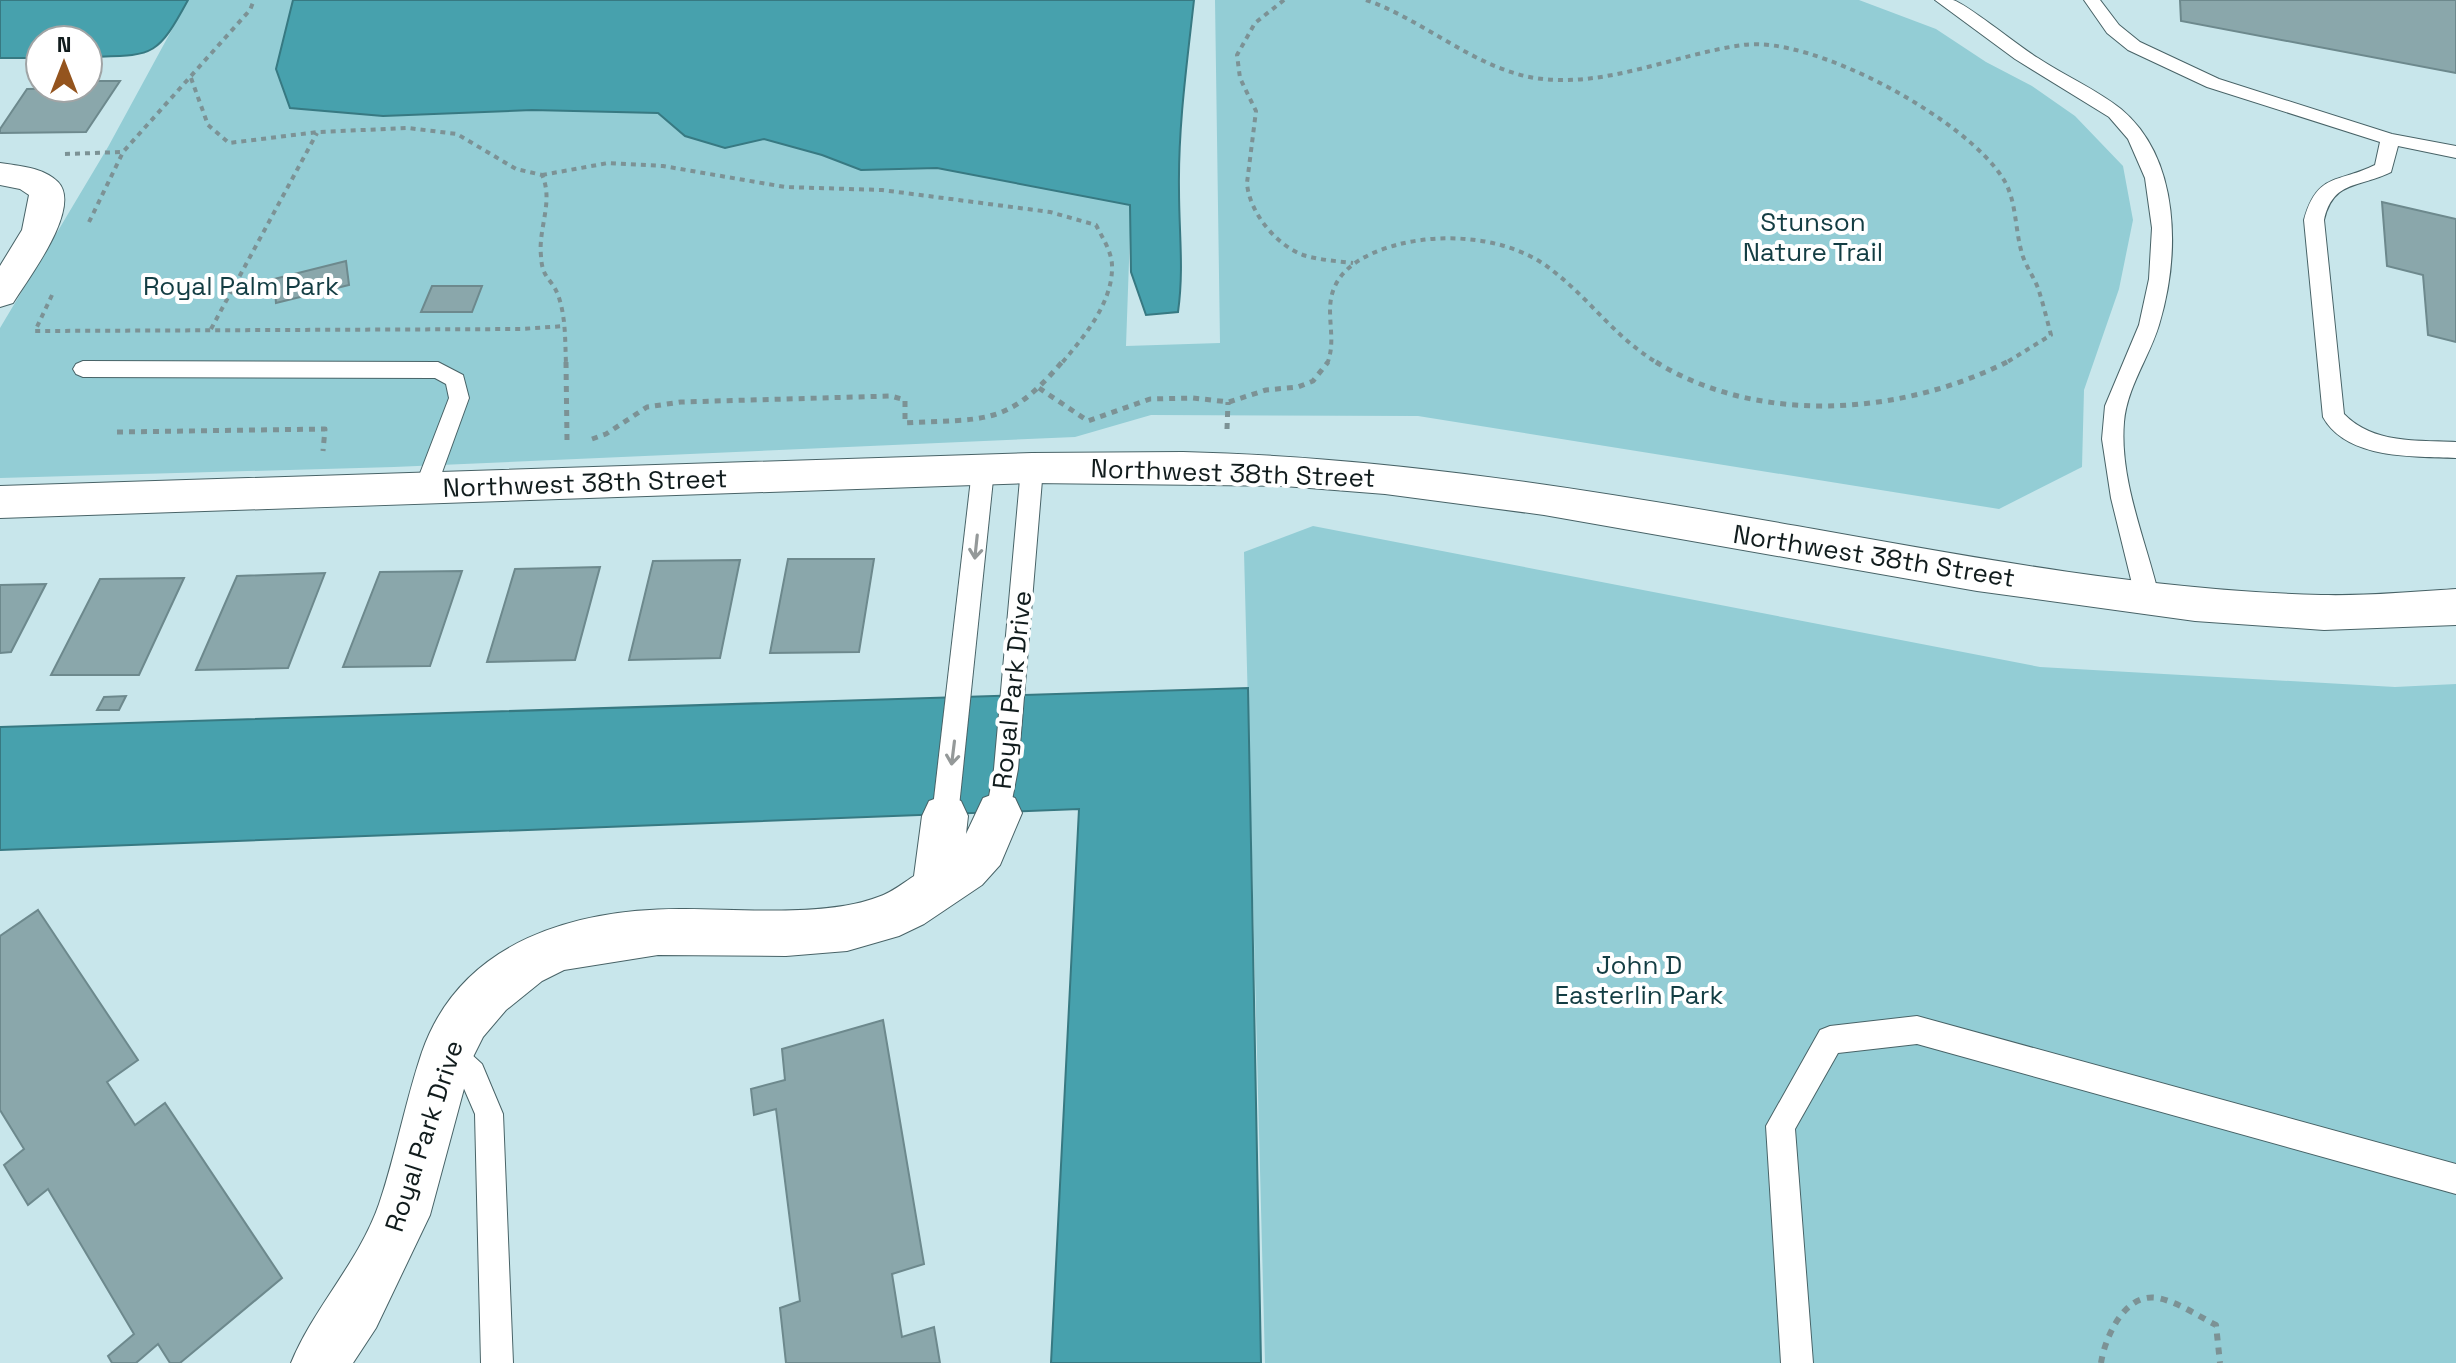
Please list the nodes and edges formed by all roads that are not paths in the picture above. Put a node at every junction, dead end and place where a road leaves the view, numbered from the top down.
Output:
1 (1943, 0) edge
2 (2092, 0) edge
3 (2390, 139) junction
4 (2456, 152) edge
5 (0, 174) edge
6 (0, 294) edge
7 (83, 369) dead end
8 (2456, 450) edge
9 (1032, 468) junction
10 (983, 470) junction
11 (425, 489) junction
12 (0, 502) edge
13 (2148, 600) junction
14 (2456, 607) edge
15 (999, 813) joint
16 (945, 816) joint
17 (937, 886) junction
18 (448, 1052) junction
19 (2456, 1179) edge
20 (320, 1363) edge
21 (497, 1363) edge
22 (1797, 1363) edge

1 - 13 lane
2 - 3 lane
3 - 4 lane
3 - 8 lane
5 - 6 street
7 - 11 lane
9 - 10 street, Northwest 38th Street
9 - 13 street, Northwest 38th Street
9 - 15 lane, Royal Park Drive
10 - 11 street, Northwest 38th Street
10 -> 16 lane, Royal Park Drive
11 - 12 street, Northwest 38th Street
13 - 14 street, Northwest 38th Street
15 - 17 street, Royal Park Drive
16 - 17 street, Royal Park Drive
17 - 18 street, Royal Park Drive
18 - 20 street, Royal Park Drive
18 - 21 lane
19 - 22 lane

